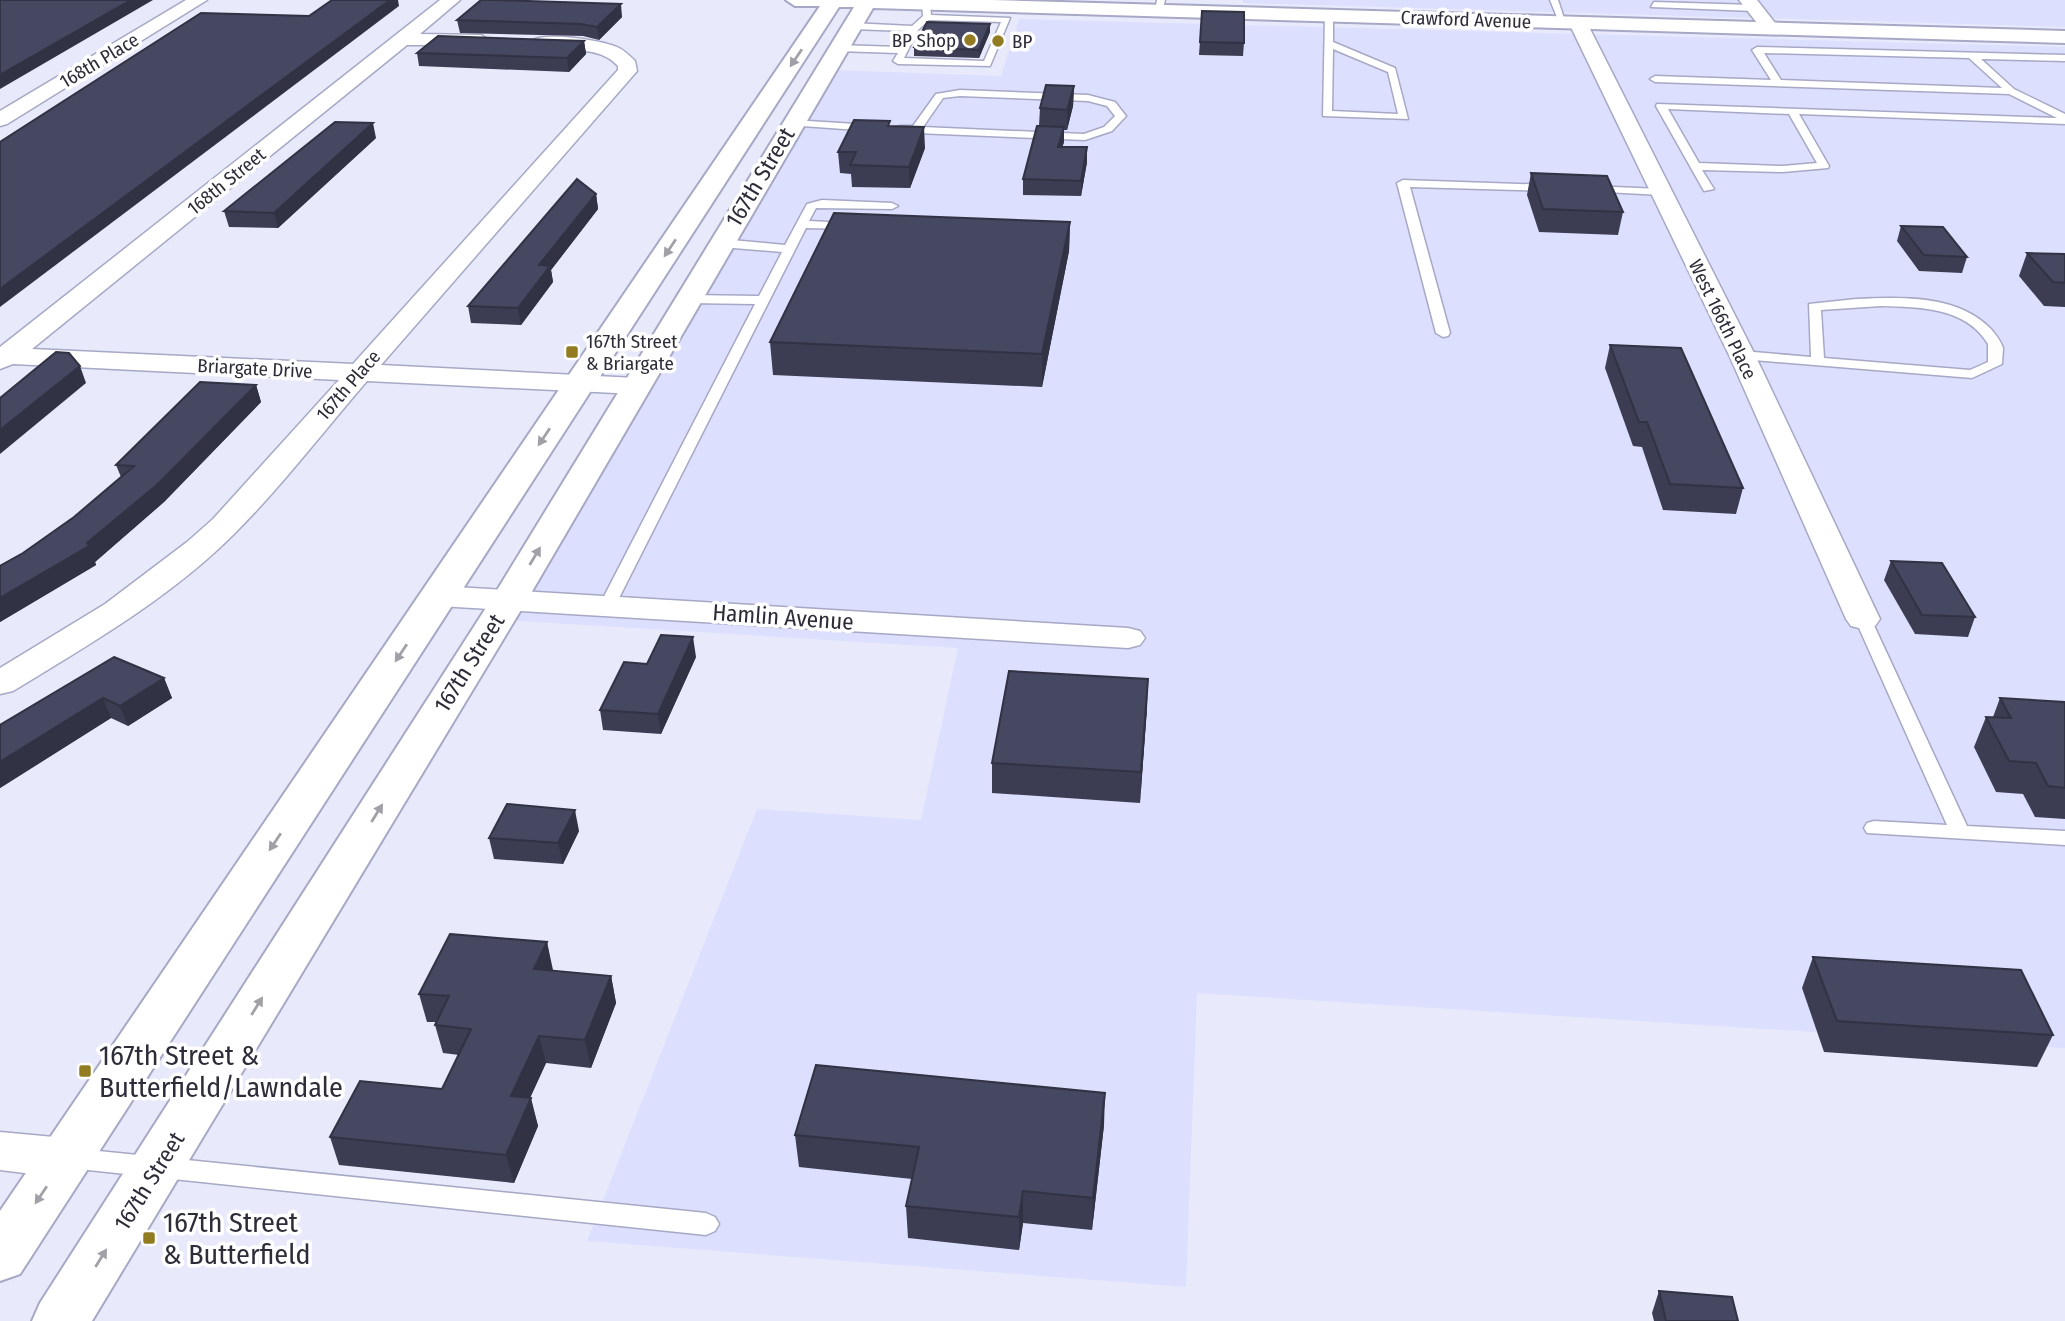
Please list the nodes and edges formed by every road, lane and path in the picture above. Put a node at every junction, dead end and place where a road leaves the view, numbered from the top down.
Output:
1 (198, 0) edge
2 (451, 0) edge
3 (795, 0) edge
4 (1553, 0) edge
5 (834, 1) edge
6 (867, 1) edge
7 (1751, 4) edge
8 (1160, 5) edge
9 (1654, 5) dead end
10 (925, 6) edge
11 (1682, 6) junction
12 (999, 8) edge
13 (1329, 15) junction
14 (1570, 22) junction
15 (852, 26) junction
16 (1694, 26) junction
17 (1770, 28) junction
18 (914, 29) junction
19 (2065, 37) edge
20 (404, 39) junction
21 (498, 42) edge
22 (525, 43) edge
23 (1329, 44) junction
24 (837, 48) junction
25 (904, 50) junction
26 (1972, 55) junction
27 (2065, 58) edge
28 (1655, 79) dead end
29 (1778, 83) junction
30 (2011, 91) junction
31 (1792, 111) junction
32 (2065, 119) edge
33 (0, 120) edge
34 (792, 123) junction
35 (916, 130) junction
36 (1695, 166) junction
37 (1562, 188) edge
38 (1575, 189) edge
39 (1708, 190) dead end
40 (1661, 192) junction
41 (892, 206) dead end
42 (802, 224) junction
43 (856, 226) edge
44 (721, 243) junction
45 (789, 249) junction
46 (688, 299) junction
47 (763, 300) junction
48 (1443, 333) dead end
49 (1742, 355) junction
50 (2, 357) edge
51 (1818, 361) junction
52 (358, 373) junction
53 (580, 384) junction
54 (636, 386) junction
55 (439, 596) junction
56 (509, 600) junction
57 (607, 606) junction
58 (1863, 619) joint
59 (1128, 638) dead end
60 (0, 683) edge
61 (1874, 828) dead end
62 (1959, 832) junction
63 (2065, 838) edge
64 (0, 1151) edge
65 (65, 1158) junction
66 (157, 1168) junction
67 (706, 1224) dead end
68 (0, 1257) edge
69 (61, 1321) edge

1 - 33 street, 168th Place
2 - 20 street, 168th Street
3 - 5 main road, Crawford Avenue
4 - 14 lane
5 - 6 main road, Crawford Avenue
5 -> 53 main road, 167th Street
6 - 10 main road, Crawford Avenue
6 - 15 main road, 167th Street
7 - 11 lane
7 - 17 street
8 - 12 main road, Crawford Avenue
8 - 13 main road, Crawford Avenue
9 - 11 lane
10 - 12 main road, Crawford Avenue
10 - 18 lane
11 - 16 lane
12 - 25 lane
13 - 14 main road, Crawford Avenue
13 - 23 lane
14 - 16 main road, Crawford Avenue
14 - 40 street, West 166th Place
15 - 18 lane
15 - 24 main road, 167th Street
16 - 17 main road, Crawford Avenue
17 - 19 main road, Crawford Avenue
18 - 25 lane
20 - 21 street
20 - 50 street, 168th Street
22 - 52 street, 167th Place
23 - 23 lane
24 - 25 lane
24 - 34 main road, 167th Street
26 - 27 lane
26 - 29 lane
26 - 30 lane
28 - 29 lane
29 - 30 lane
30 - 32 lane
31 - 32 lane
31 - 36 lane
31 - 36 lane
34 - 35 lane
34 - 44 main road, 167th Street
35 - 35 lane
36 - 39 lane
37 - 48 lane
38 - 40 lane
40 - 49 street, West 166th Place
41 - 42 lane
42 - 43 lane
42 - 45 lane
44 - 45 lane
44 - 46 main road, 167th Street
45 - 47 lane
46 - 47 lane
46 - 54 main road, 167th Street
47 - 57 lane
49 - 51 lane
49 - 58 street, West 166th Place
50 - 52 street, Briargate Drive
51 - 51 lane
52 - 53 street, Briargate Drive
52 - 60 street, 167th Place
53 - 54 street, Briargate Drive
53 -> 55 main road, 167th Street
56 -> 54 main road, 167th Street
55 - 56 street, Hamlin Avenue
55 -> 65 main road, 167th Street
56 - 57 street, Hamlin Avenue
66 -> 56 main road, 167th Street
57 - 59 street, Hamlin Avenue
58 - 62 lane
61 - 62 lane
62 - 63 lane
64 - 65 street
65 - 66 lane
65 -> 68 main road, 167th Street
66 - 67 lane
69 -> 66 main road, 167th Street

